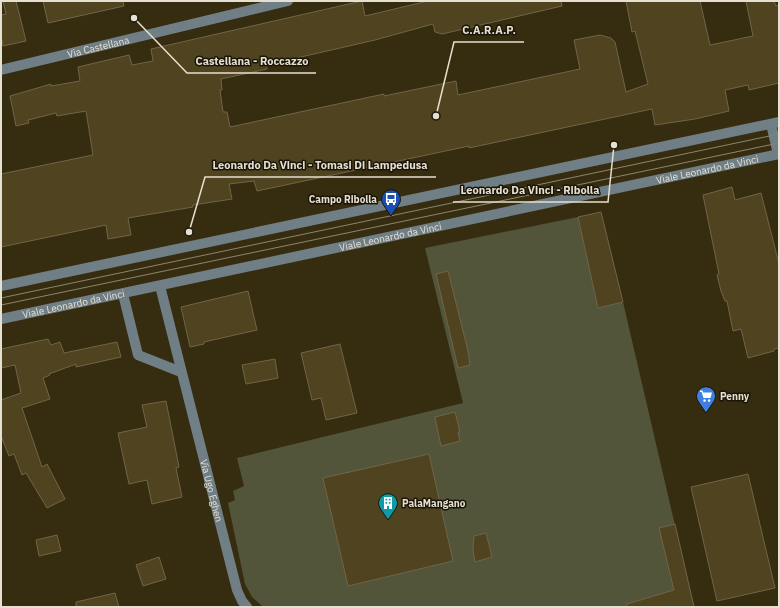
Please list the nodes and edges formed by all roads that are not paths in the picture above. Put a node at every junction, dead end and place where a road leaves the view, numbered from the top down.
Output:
1 (288, 1) edge
2 (1, 70) edge
3 (775, 123) edge
4 (778, 154) edge
5 (1, 286) edge
6 (160, 286) junction
7 (123, 294) junction
8 (1, 319) edge
9 (181, 372) junction
10 (247, 607) edge

1 - 2 street, Via Castellana
3 - 4 street
3 - 5 street
4 - 6 street, Viale Leonardo da Vinci
6 - 7 street, Viale Leonardo da Vinci
6 - 9 street, Via Ugo Eghen
7 - 8 street, Viale Leonardo da Vinci
7 - 9 street
9 - 10 street, Via Ugo Eghen

